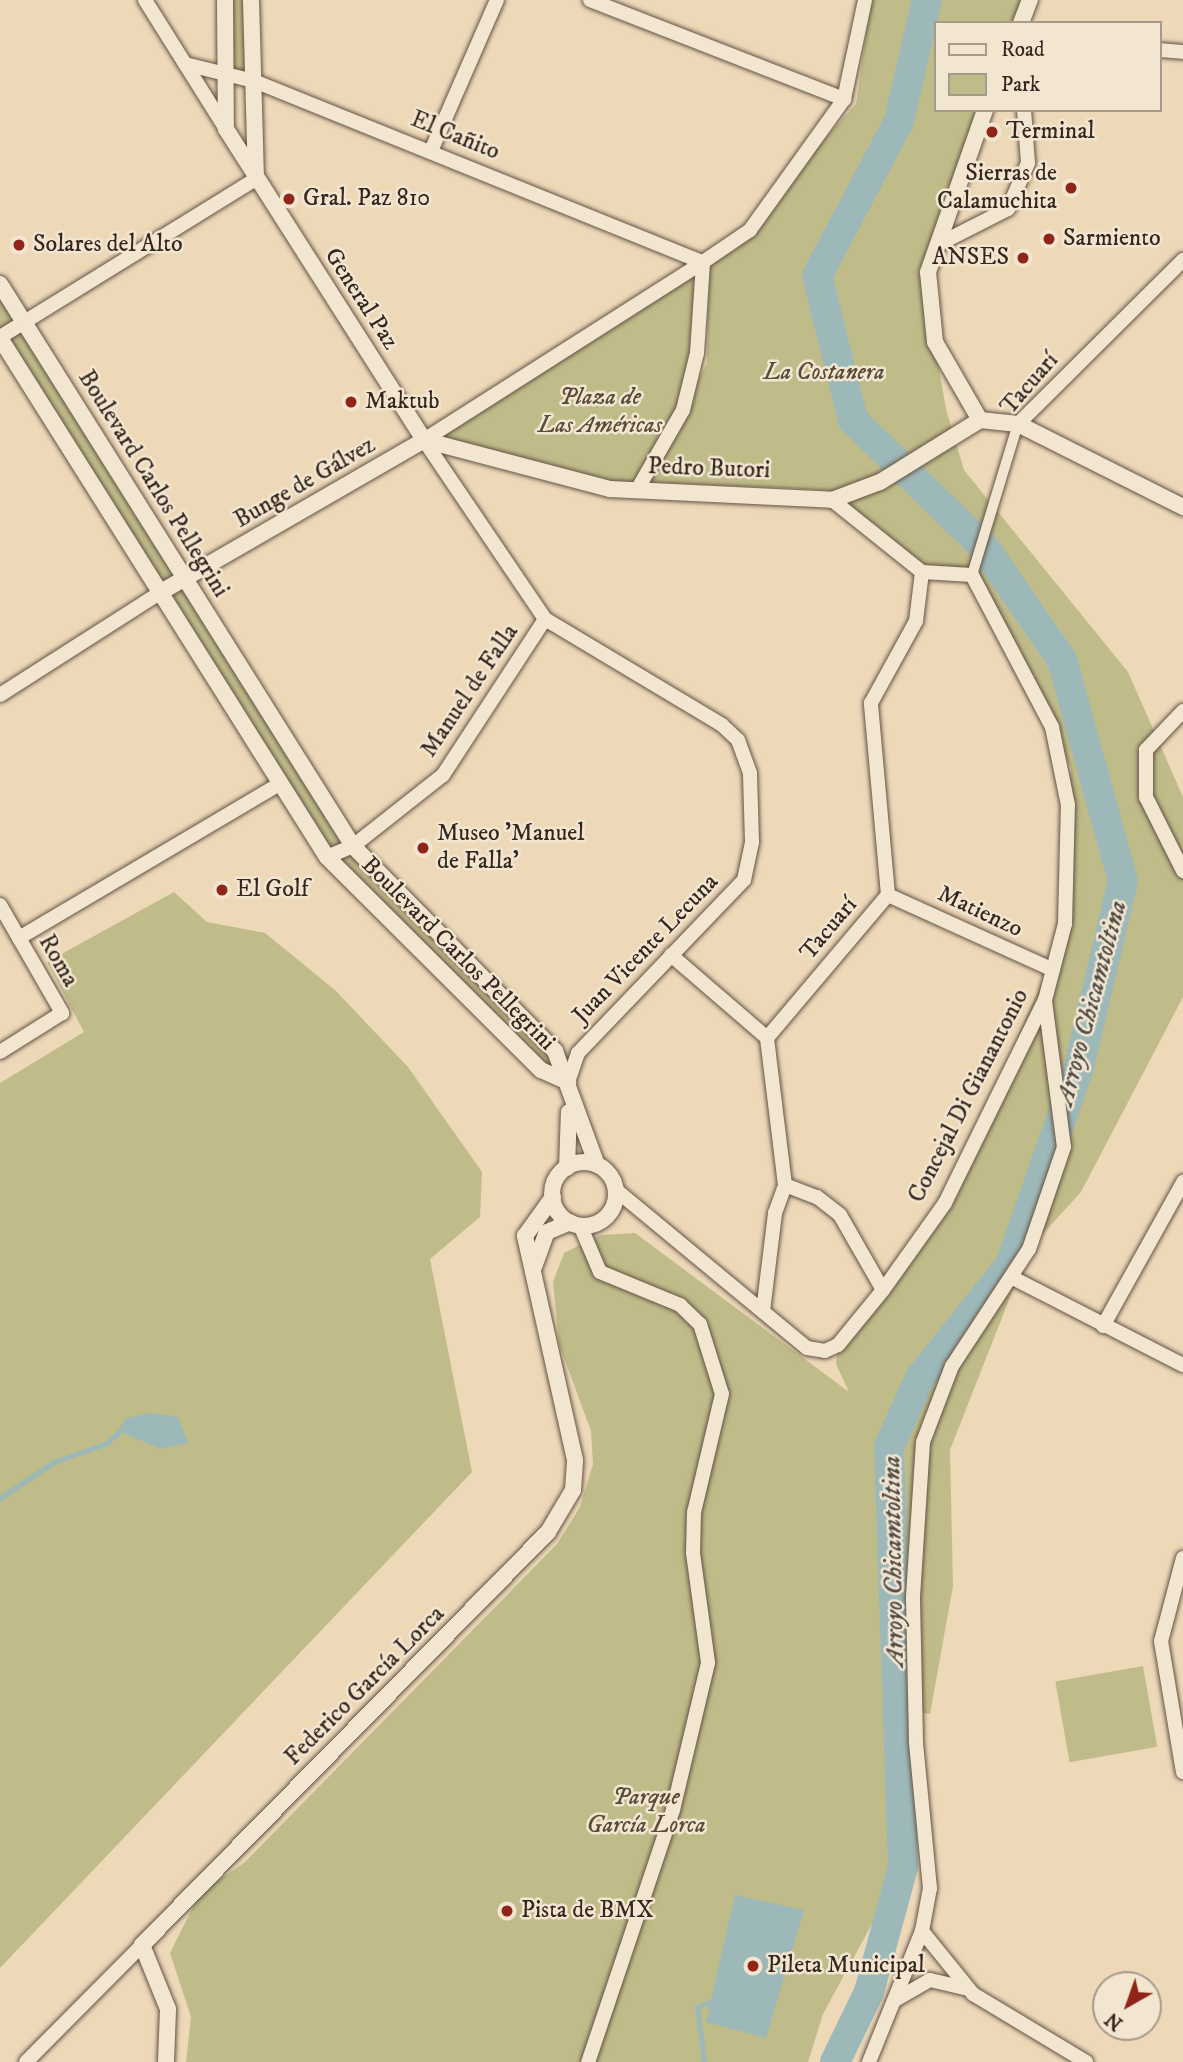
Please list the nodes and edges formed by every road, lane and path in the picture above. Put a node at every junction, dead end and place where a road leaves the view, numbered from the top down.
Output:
1 (145, 0) edge
2 (225, 0) edge
3 (251, 0) edge
4 (497, 0) edge
5 (590, 0) edge
6 (865, 0) edge
7 (1030, 0) edge
8 (620, 6) edge
9 (1022, 21) edge
10 (1162, 50) edge
11 (1183, 52) edge
12 (185, 64) junction
13 (228, 74) junction
14 (254, 81) junction
15 (844, 99) junction
16 (984, 112) edge
17 (1024, 112) edge
18 (226, 129) junction
19 (431, 151) junction
20 (256, 179) junction
21 (937, 245) junction
22 (703, 262) junction
23 (1180, 268) edge
24 (0, 284) edge
25 (24, 322) junction
26 (0, 337) edge
27 (980, 421) junction
28 (1018, 424) junction
29 (424, 440) junction
30 (637, 490) junction
31 (832, 500) junction
32 (1183, 507) edge
33 (922, 572) junction
34 (972, 575) junction
35 (186, 578) junction
36 (161, 592) junction
37 (545, 619) junction
38 (0, 695) edge
39 (1183, 711) edge
40 (278, 785) junction
41 (353, 846) junction
42 (327, 857) junction
43 (1183, 871) edge
44 (888, 895) junction
45 (0, 905) edge
46 (19, 938) junction
47 (671, 956) junction
48 (1053, 970) junction
49 (1045, 1000) junction
50 (766, 1038) junction
51 (0, 1052) edge
52 (568, 1082) junction
53 (597, 1165) junction
54 (566, 1168) junction
55 (1183, 1182) edge
56 (785, 1185) junction
57 (616, 1190) junction
58 (553, 1197) junction
59 (575, 1224) junction
60 (533, 1276) junction
61 (1011, 1277) junction
62 (883, 1290) junction
63 (763, 1311) junction
64 (1103, 1326) junction
65 (1183, 1365) edge
66 (1183, 1558) edge
67 (1183, 1772) edge
68 (922, 1931) junction
69 (142, 1945) junction
70 (967, 1989) junction
71 (895, 2000) junction
72 (588, 2061) edge
73 (26, 2062) edge
74 (166, 2062) edge
75 (869, 2062) edge
76 (1086, 2062) edge

1 - 12 street, General Paz
2 - 13 street
3 - 14 street
4 - 19 street
5 - 8 street
6 - 15 street
7 - 9 street
8 - 15 street
10 - 11 street
12 - 13 street, El Cañito
12 - 18 street, General Paz
13 - 14 street, El Cañito
13 - 18 street
14 - 19 street, El Cañito
14 - 20 street
15 - 22 street, Bunge de Gálvez
16 - 21 street
17 - 21 street
18 - 20 street, General Paz
19 - 22 street, El Cañito
20 - 25 street
20 - 29 street, General Paz
21 - 27 street
22 - 29 street, Bunge de Gálvez
22 - 30 street
23 - 28 street, Tacuarí
24 - 25 street, Boulevard Carlos Pellegrini
25 - 26 street
25 - 35 street, Boulevard Carlos Pellegrini
26 - 36 street, Boulevard Carlos Pellegrini
27 - 28 street
27 - 31 street
28 - 32 street
28 - 34 street, Tacuarí
29 - 30 street, Pedro Butori
29 - 35 street, Bunge de Gálvez
29 - 37 street, General Paz
30 - 31 street, Pedro Butori
31 - 33 street
33 - 34 street
33 - 44 street, Tacuarí
34 - 48 street, Concejal Di Gianantonio
35 - 36 street, Bunge de Gálvez
35 - 41 street, Boulevard Carlos Pellegrini
36 - 38 street, Bunge de Gálvez
36 - 40 street, Boulevard Carlos Pellegrini
37 - 41 street, Manuel de Falla
37 - 47 street, Juan Vicente Lecuna
39 - 43 street
40 - 42 street, Boulevard Carlos Pellegrini
40 - 46 street
41 - 42 street, Manuel de Falla
41 - 52 street, Boulevard Carlos Pellegrini
42 - 52 street, Boulevard Carlos Pellegrini
44 - 48 street, Matienzo
44 - 50 street, Tacuarí
45 - 46 street, Roma
46 - 51 street, Roma
47 - 50 street
47 - 52 street, Juan Vicente Lecuna
48 - 49 street, Concejal Di Gianantonio
49 - 61 street
49 - 62 street, Concejal Di Gianantonio
50 - 56 street
52 - 53 street
52 - 54 street, Federico García Lorca
53 - 54 street
53 - 57 street
54 - 58 street, Federico García Lorca
55 - 64 street
56 - 62 street
56 - 63 street
57 - 59 street
57 - 63 street
58 - 59 street
58 - 60 street, Federico García Lorca
59 - 60 street
59 - 72 street
60 - 69 street, Federico García Lorca
61 - 64 street
61 - 68 street
62 - 63 street, Concejal Di Gianantonio
64 - 65 street
66 - 67 street
68 - 70 street
68 - 71 street
69 - 73 street, Federico García Lorca
69 - 74 street
70 - 71 street
70 - 76 street
71 - 75 street

